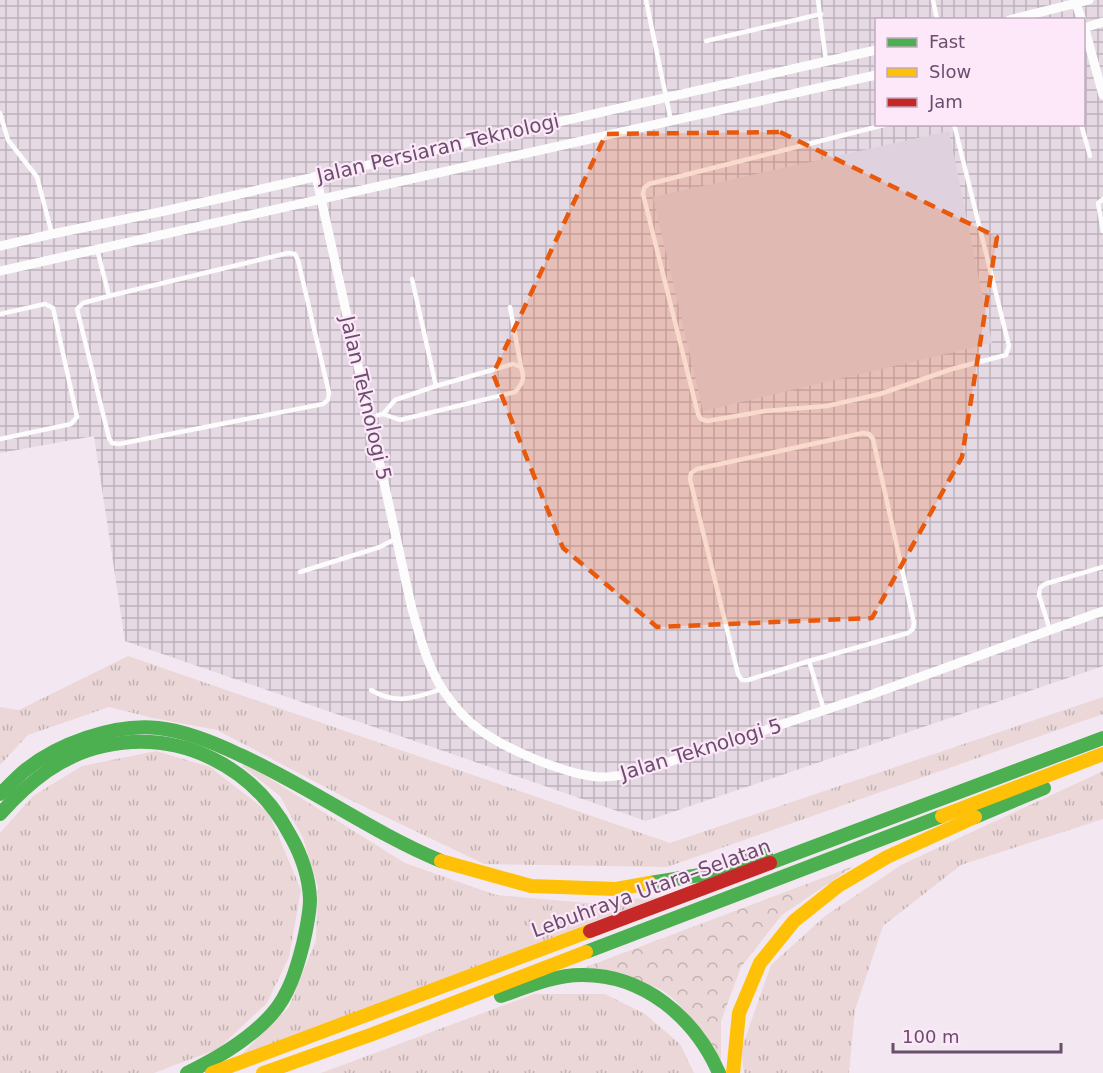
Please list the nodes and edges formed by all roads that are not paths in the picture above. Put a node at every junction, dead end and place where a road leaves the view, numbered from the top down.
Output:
1 (645, 0) edge
2 (818, 0) edge
3 (933, 0) edge
4 (1089, 0) edge
5 (1077, 3) junction
6 (821, 14) junction
7 (937, 18) edge
8 (1017, 18) edge
9 (1081, 18) edge
10 (1103, 22) edge
11 (1085, 27) edge
12 (1085, 31) edge
13 (706, 41) dead end
14 (875, 50) edge
15 (826, 61) junction
16 (875, 75) edge
17 (1103, 95) edge
18 (666, 98) junction
19 (0, 113) edge
20 (672, 122) junction
21 (880, 126) edge
22 (954, 126) edge
23 (1082, 126) edge
24 (1090, 156) dead end
25 (316, 176) junction
26 (321, 198) junction
27 (1103, 200) edge
28 (1103, 231) edge
29 (52, 234) junction
30 (0, 246) edge
31 (97, 249) junction
32 (0, 271) edge
33 (412, 279) dead end
34 (109, 296) junction
35 (510, 307) dead end
36 (0, 314) edge
37 (521, 367) junction
38 (436, 386) junction
39 (383, 414) junction
40 (370, 417) junction
41 (0, 439) edge
42 (397, 538) junction
43 (1103, 567) edge
44 (300, 572) dead end
45 (1103, 611) edge
46 (1050, 630) junction
47 (809, 661) junction
48 (442, 689) junction
49 (371, 690) dead end
50 (825, 711) junction
51 (1103, 738) edge
52 (1103, 754) edge
53 (1103, 764) edge
54 (0, 794) edge
55 (0, 814) edge
56 (857, 832) junction
57 (373, 1034) junction
58 (187, 1073) edge
59 (212, 1073) edge
60 (263, 1073) edge
61 (719, 1073) edge
62 (733, 1073) edge

1 - 18 lane
2 - 6 lane
3 - 7 lane
4 - 5 street
5 - 8 street
5 - 9 street
6 - 13 lane
6 - 15 lane
10 - 11 street
12 - 17 street
14 - 15 street, Jalan Persiaran Teknologi
15 - 18 street, Jalan Persiaran Teknologi
16 - 20 street, Jalan Persiaran Teknologi
18 - 20 lane
18 - 25 street, Jalan Persiaran Teknologi
19 - 29 lane
20 - 26 street, Jalan Persiaran Teknologi
21 - 22 lane
23 - 24 lane
25 - 26 street, Jalan Teknologi 5
25 - 29 street, Jalan Persiaran Teknologi
26 - 31 street, Jalan Persiaran Teknologi
26 - 40 street, Jalan Teknologi 5
27 - 28 lane
29 - 30 street, Jalan Persiaran Teknologi
31 - 32 street, Jalan Persiaran Teknologi
31 - 34 lane
33 - 38 lane
34 - 34 lane
35 - 37 lane
36 - 41 lane
37 - 38 lane
37 - 39 lane
38 - 39 lane
39 - 40 lane
40 - 42 street, Jalan Teknologi 5
42 - 44 lane
42 - 48 street, Jalan Teknologi 5
43 - 46 lane
45 - 46 street, Jalan Teknologi 5
46 - 50 street, Jalan Teknologi 5
47 - 47 lane
47 - 50 lane
48 - 49 lane
48 - 50 street, Jalan Teknologi 5
51 - 56 highway, Lebuhraya Utara–Selatan
52 - 57 highway, Lebuhraya Utara–Selatan
53 - 62 highway
54 - 56 highway
55 - 58 highway
56 - 59 highway, Lebuhraya Utara–Selatan
57 - 60 highway, Lebuhraya Utara–Selatan
57 - 61 highway

